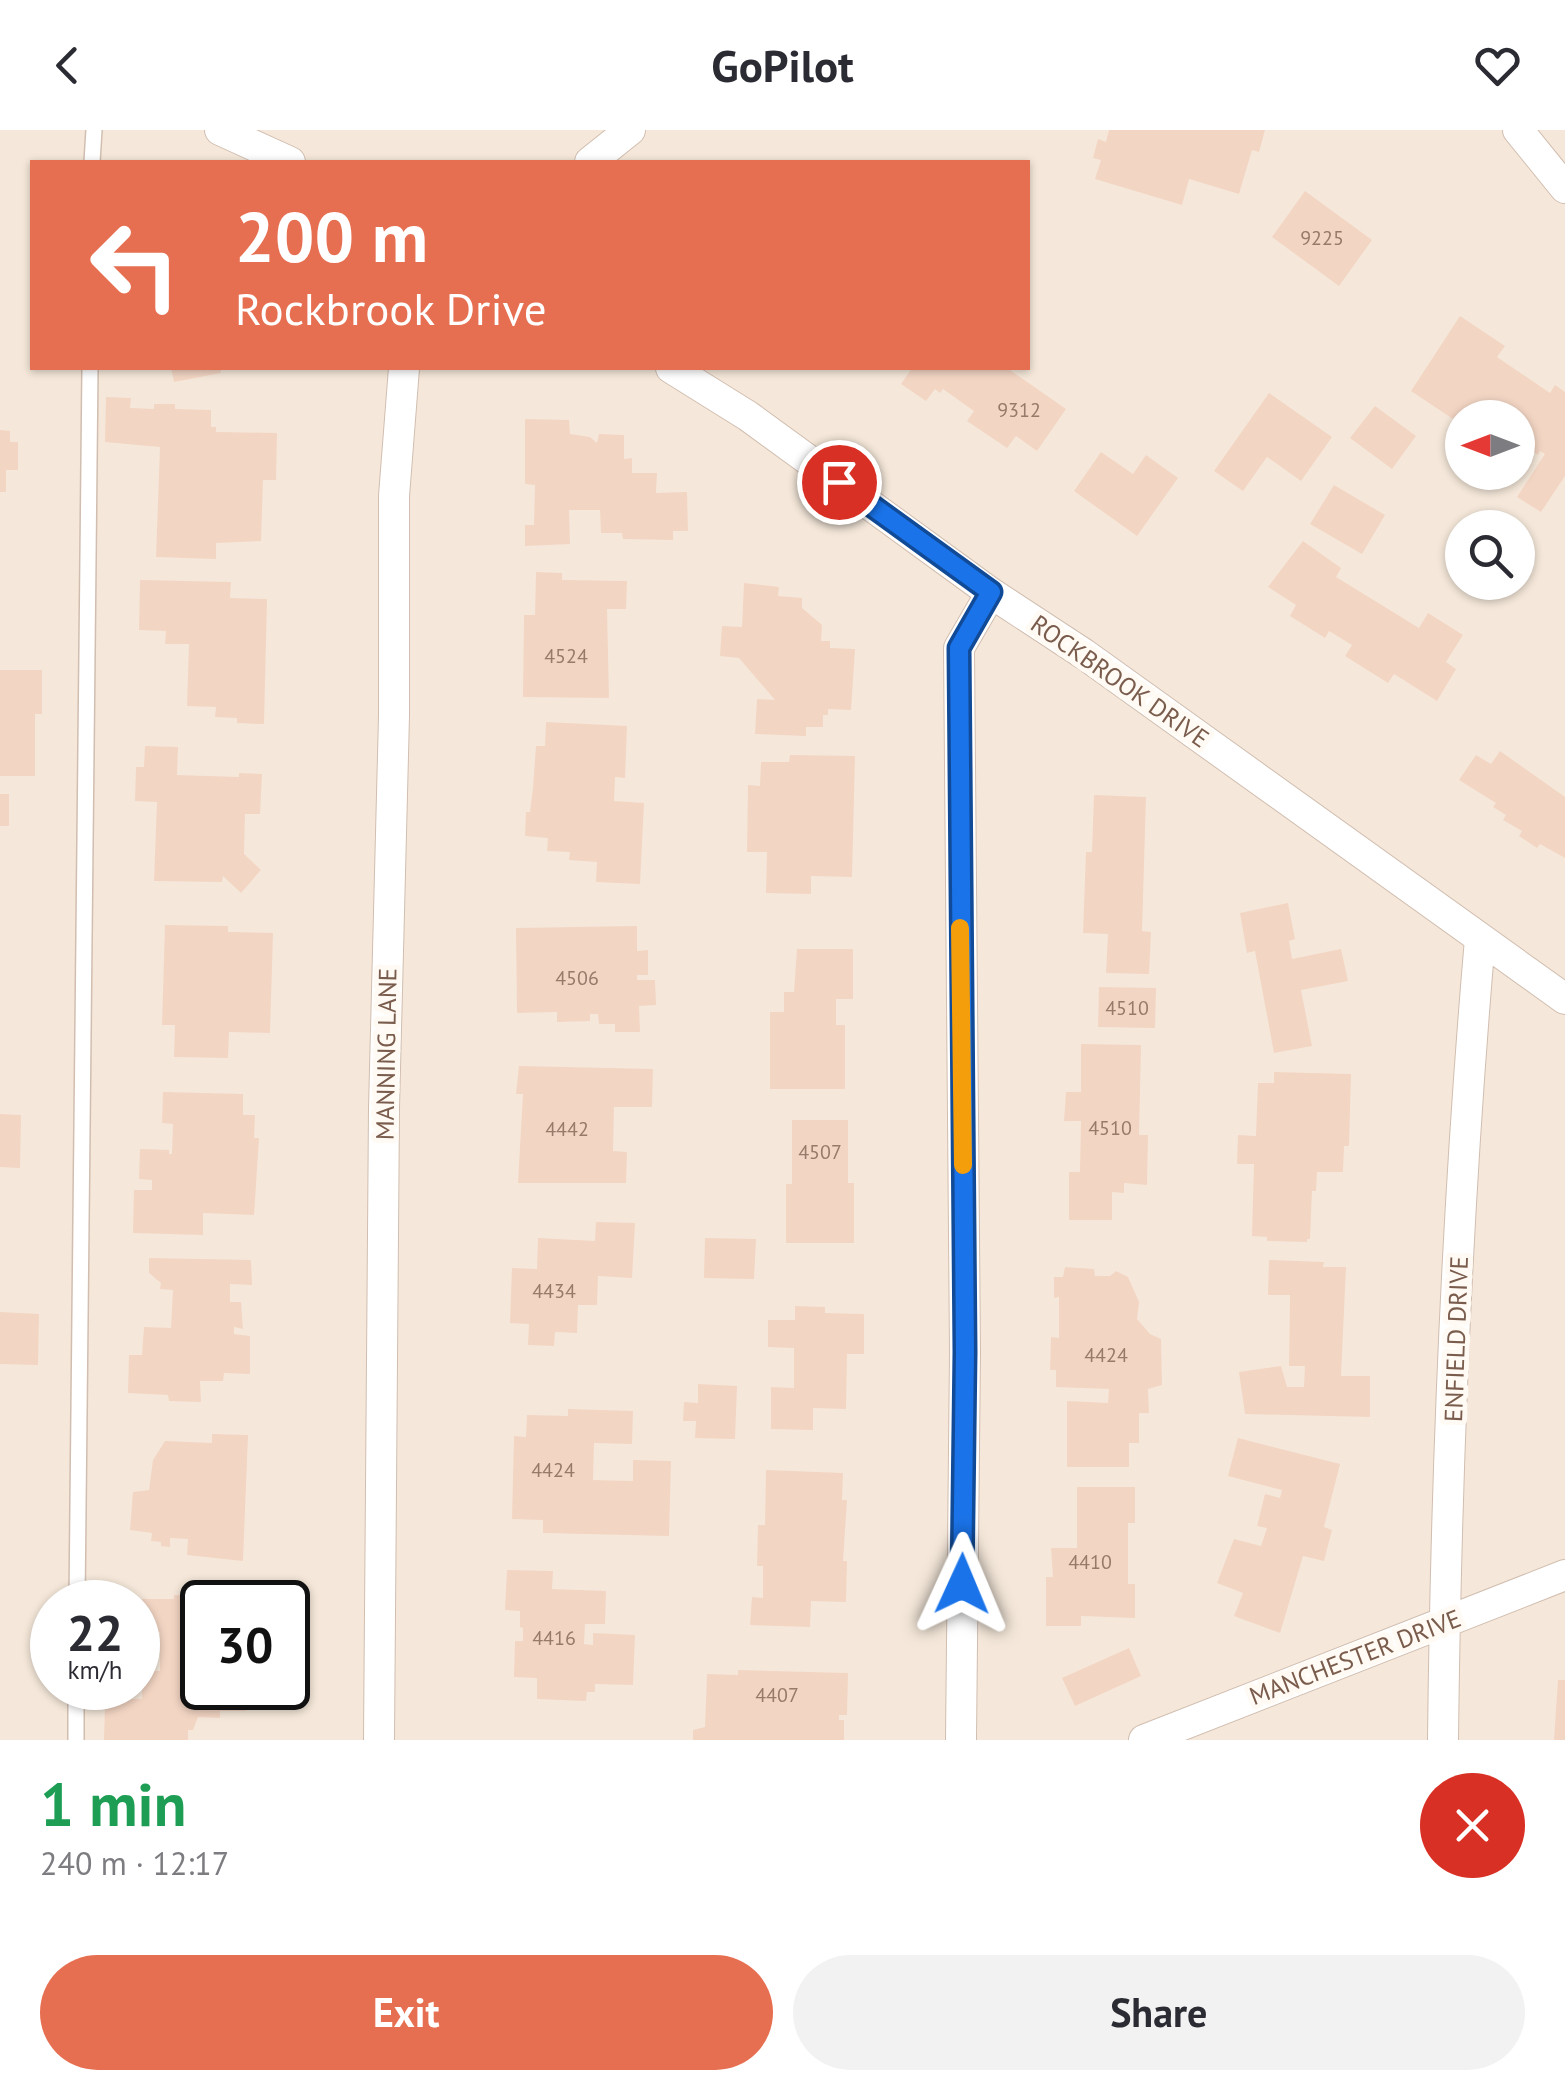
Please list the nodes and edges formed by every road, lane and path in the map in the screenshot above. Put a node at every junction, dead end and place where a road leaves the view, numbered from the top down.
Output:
1 (94, 130) edge
2 (220, 130) edge
3 (630, 130) edge
4 (1518, 130) edge
5 (92, 160) edge
6 (286, 160) edge
7 (592, 160) edge
8 (1565, 188) edge
9 (90, 370) edge
10 (404, 370) edge
11 (675, 370) edge
12 (991, 592) junction
13 (1480, 939) junction
14 (1565, 1000) edge
15 (1565, 1574) edge
16 (77, 1580) edge
17 (1444, 1622) junction
18 (76, 1710) edge
19 (76, 1740) edge
20 (379, 1740) edge
21 (961, 1740) edge
22 (1144, 1740) edge
23 (1443, 1740) edge

1 - 5 lane
2 - 6 street
3 - 7 street
4 - 8 street
9 - 16 lane
10 - 20 street, MANNING LANE
11 - 12 street, ROCKBROOK DRIVE
12 - 13 street, ROCKBROOK DRIVE
12 - 21 street
13 - 14 street, ROCKBROOK DRIVE
13 - 17 street, ENFIELD DRIVE
15 - 17 street, MANCHESTER DRIVE
17 - 22 street, MANCHESTER DRIVE
17 - 23 street, ENFIELD DRIVE
18 - 19 lane

